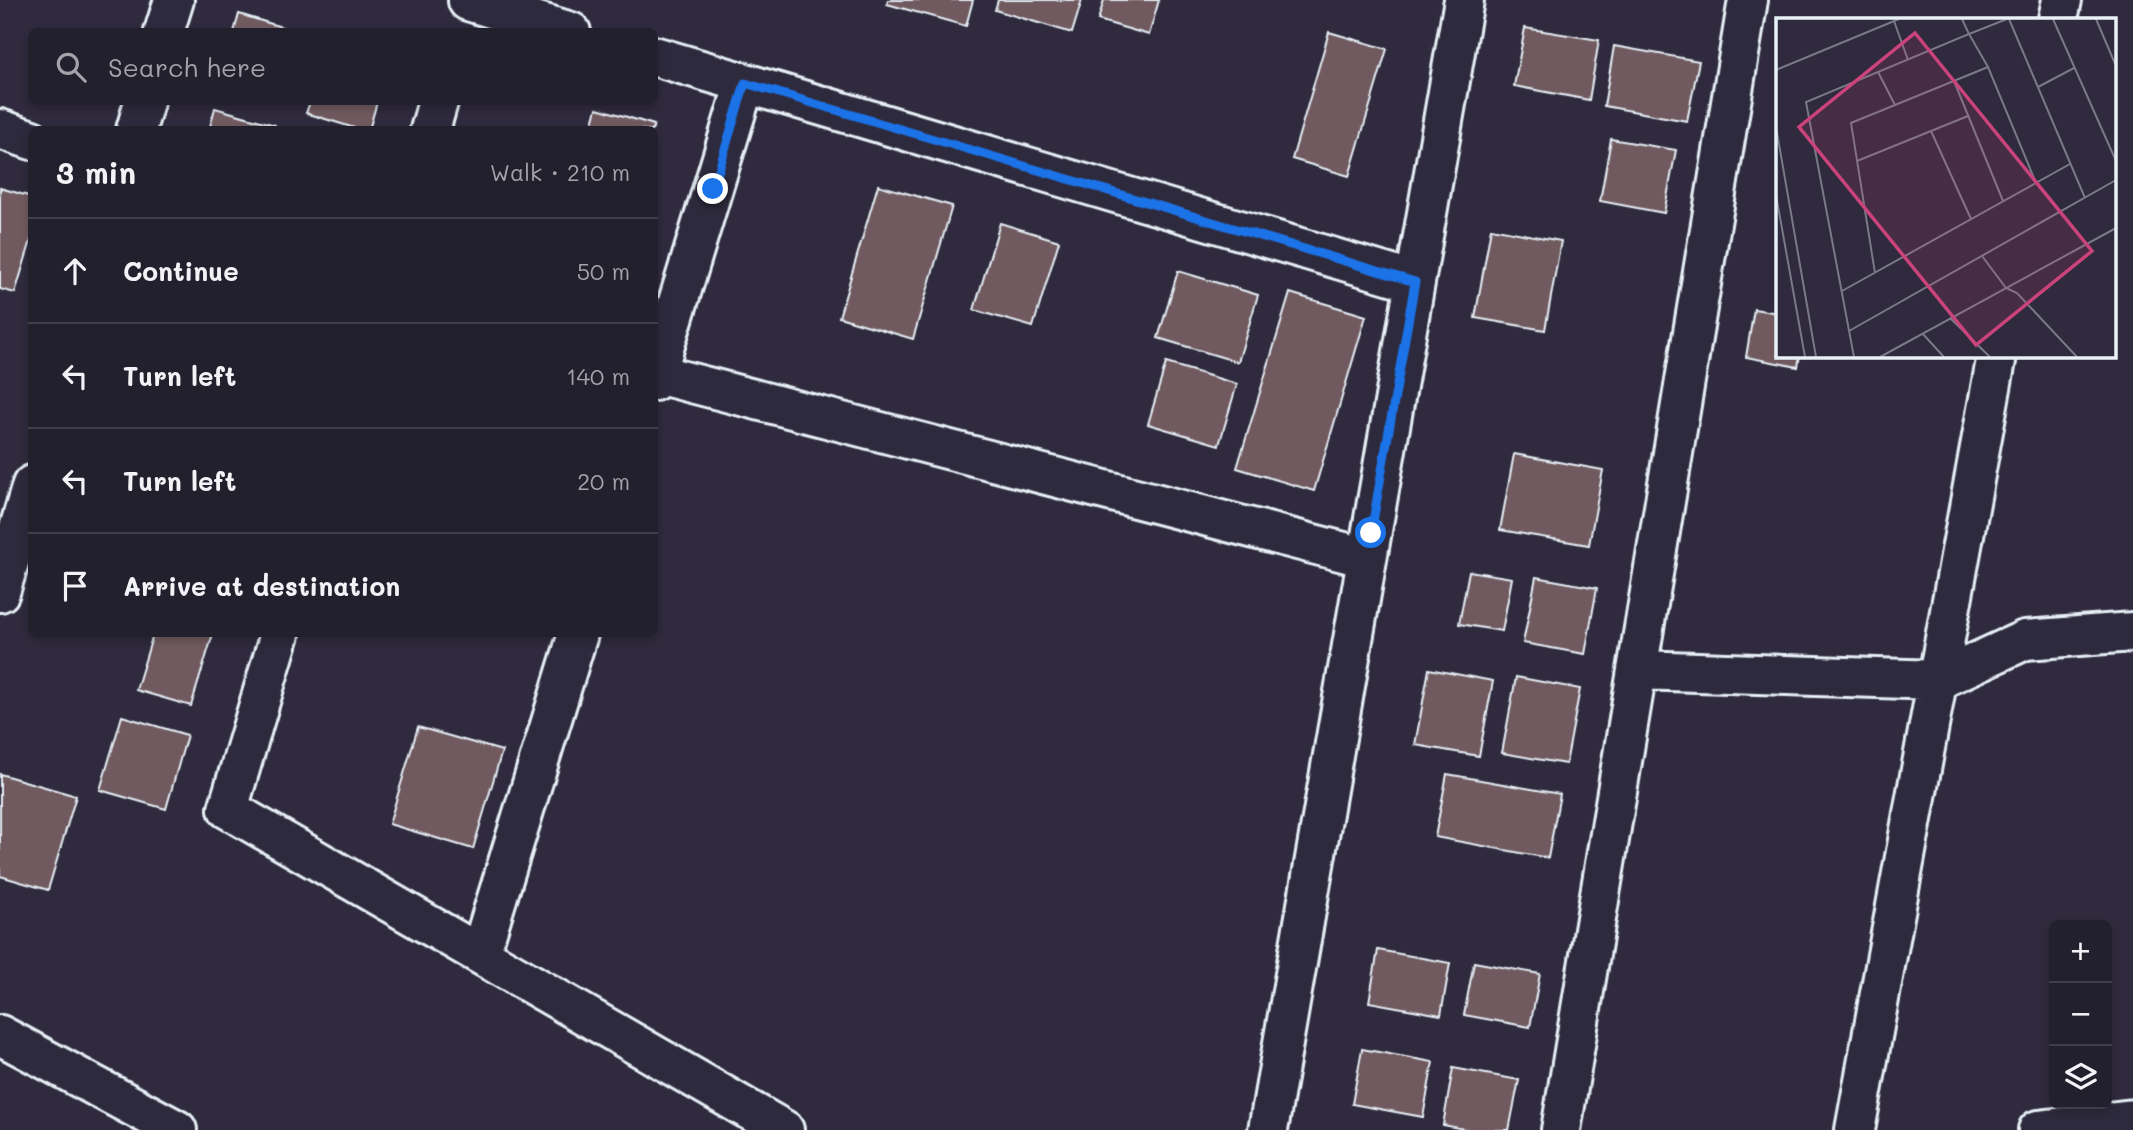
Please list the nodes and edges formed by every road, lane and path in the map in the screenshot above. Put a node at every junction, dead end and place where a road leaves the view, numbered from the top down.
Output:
1 (174, 0) edge
2 (1463, 0) edge
3 (1748, 0) edge
4 (2062, 0) edge
5 (465, 11) edge
6 (2058, 18) edge
7 (165, 28) edge
8 (551, 28) edge
9 (658, 57) edge
10 (745, 83) junction
11 (143, 105) edge
12 (437, 105) edge
13 (137, 126) edge
14 (431, 126) edge
15 (0, 129) edge
16 (28, 139) edge
17 (1415, 282) junction
18 (1997, 357) edge
19 (658, 371) edge
20 (658, 379) edge
21 (28, 498) edge
22 (1367, 558) junction
23 (0, 592) edge
24 (2133, 632) edge
25 (279, 637) edge
26 (577, 637) edge
27 (1637, 670) junction
28 (1938, 680) junction
29 (480, 954) junction
30 (0, 1035) edge
31 (2133, 1119) edge
32 (177, 1130) edge
33 (784, 1130) edge
34 (1268, 1130) edge
35 (1561, 1130) edge
36 (1855, 1130) edge
37 (2038, 1130) edge

1 - 7 street
2 - 17 street
3 - 27 street
4 - 6 street
5 - 8 street
9 - 10 street
10 - 17 street
10 - 19 street
11 - 13 street
12 - 14 street
15 - 16 street
17 - 22 street
18 - 28 street
20 - 22 street
21 - 23 street
22 - 34 street
24 - 28 street
25 - 29 street
26 - 29 street
27 - 28 street
27 - 35 street
28 - 36 street
29 - 33 street
30 - 32 street
31 - 37 street

